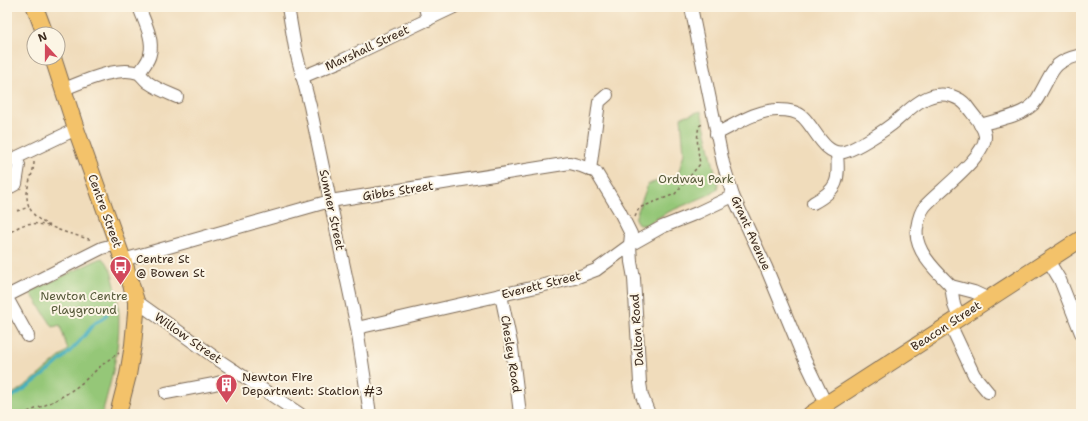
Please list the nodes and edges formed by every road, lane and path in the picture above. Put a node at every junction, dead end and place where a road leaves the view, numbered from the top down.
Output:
1 (35, 7) edge
2 (139, 7) edge
3 (288, 7) edge
4 (425, 7) edge
5 (454, 7) edge
6 (690, 7) edge
7 (428, 20) junction
8 (42, 26) edge
9 (1081, 55) edge
10 (56, 66) edge
11 (139, 73) junction
12 (302, 77) junction
13 (64, 89) junction
14 (607, 95) dead end
15 (177, 97) dead end
16 (704, 123) dead end
17 (980, 125) junction
18 (76, 130) junction
19 (716, 134) junction
20 (30, 151) junction
21 (837, 153) junction
22 (11, 160) edge
23 (590, 170) junction
24 (7, 189) edge
25 (734, 196) junction
26 (330, 201) junction
27 (813, 203) dead end
28 (29, 206) junction
29 (18, 211) dead end
30 (633, 220) dead end
31 (49, 226) junction
32 (7, 235) edge
33 (1081, 239) edge
34 (95, 241) dead end
35 (117, 244) junction
36 (630, 246) junction
37 (123, 260) junction
38 (1048, 260) junction
39 (951, 286) junction
40 (501, 295) junction
41 (7, 297) edge
42 (989, 299) junction
43 (136, 301) junction
44 (955, 321) junction
45 (357, 328) junction
46 (1081, 333) edge
47 (28, 336) dead end
48 (133, 345) junction
49 (235, 371) junction
50 (988, 392) dead end
51 (166, 393) dead end
52 (826, 404) junction
53 (22, 414) edge
54 (118, 414) edge
55 (300, 414) edge
56 (370, 414) edge
57 (520, 414) edge
58 (649, 414) edge
59 (811, 414) edge

1 - 8 main road
2 - 11 street
3 - 12 street, Sumner Street
4 - 7 street
5 - 7 street, Marshall Street
6 - 19 street, Grant Avenue
7 - 12 street, Marshall Street
9 - 17 street
10 - 13 main road, Centre Street
11 - 13 street
11 - 15 street
12 - 26 street, Sumner Street
13 - 18 main road, Centre Street
14 - 23 street
16 - 30 path
17 - 21 street
17 - 39 street
18 - 20 street
18 - 35 main road, Centre Street
19 - 21 street
19 - 25 street, Grant Avenue
20 - 22 street
20 - 28 path
21 - 27 street
22 - 24 street
23 - 26 street, Gibbs Street
23 - 36 street, Gibbs Street
25 - 36 street, Everett Street
25 - 52 street, Grant Avenue
26 - 37 street, Gibbs Street
26 - 45 street, Sumner Street
28 - 29 path
28 - 31 path
31 - 32 path
31 - 34 path
33 - 38 main road, Beacon Street
35 - 37 main road, Centre Street
35 - 41 street
36 - 40 street, Everett Street
36 - 58 street, Dalton Road
37 - 43 main road, Centre Street
38 - 42 main road, Beacon Street
38 - 46 street
39 - 42 street
39 - 44 street
40 - 45 street, Everett Street
40 - 57 street, Chesley Road
41 - 47 street
42 - 44 main road, Beacon Street
43 - 48 main road, Centre Street
43 - 49 street, Willow Street
44 - 50 street
44 - 52 main road, Beacon Street
45 - 56 street, Sumner Street
48 - 53 path
48 - 54 main road, Centre Street
49 - 51 street
49 - 55 street, Willow Street
52 - 59 main road, Beacon Street

